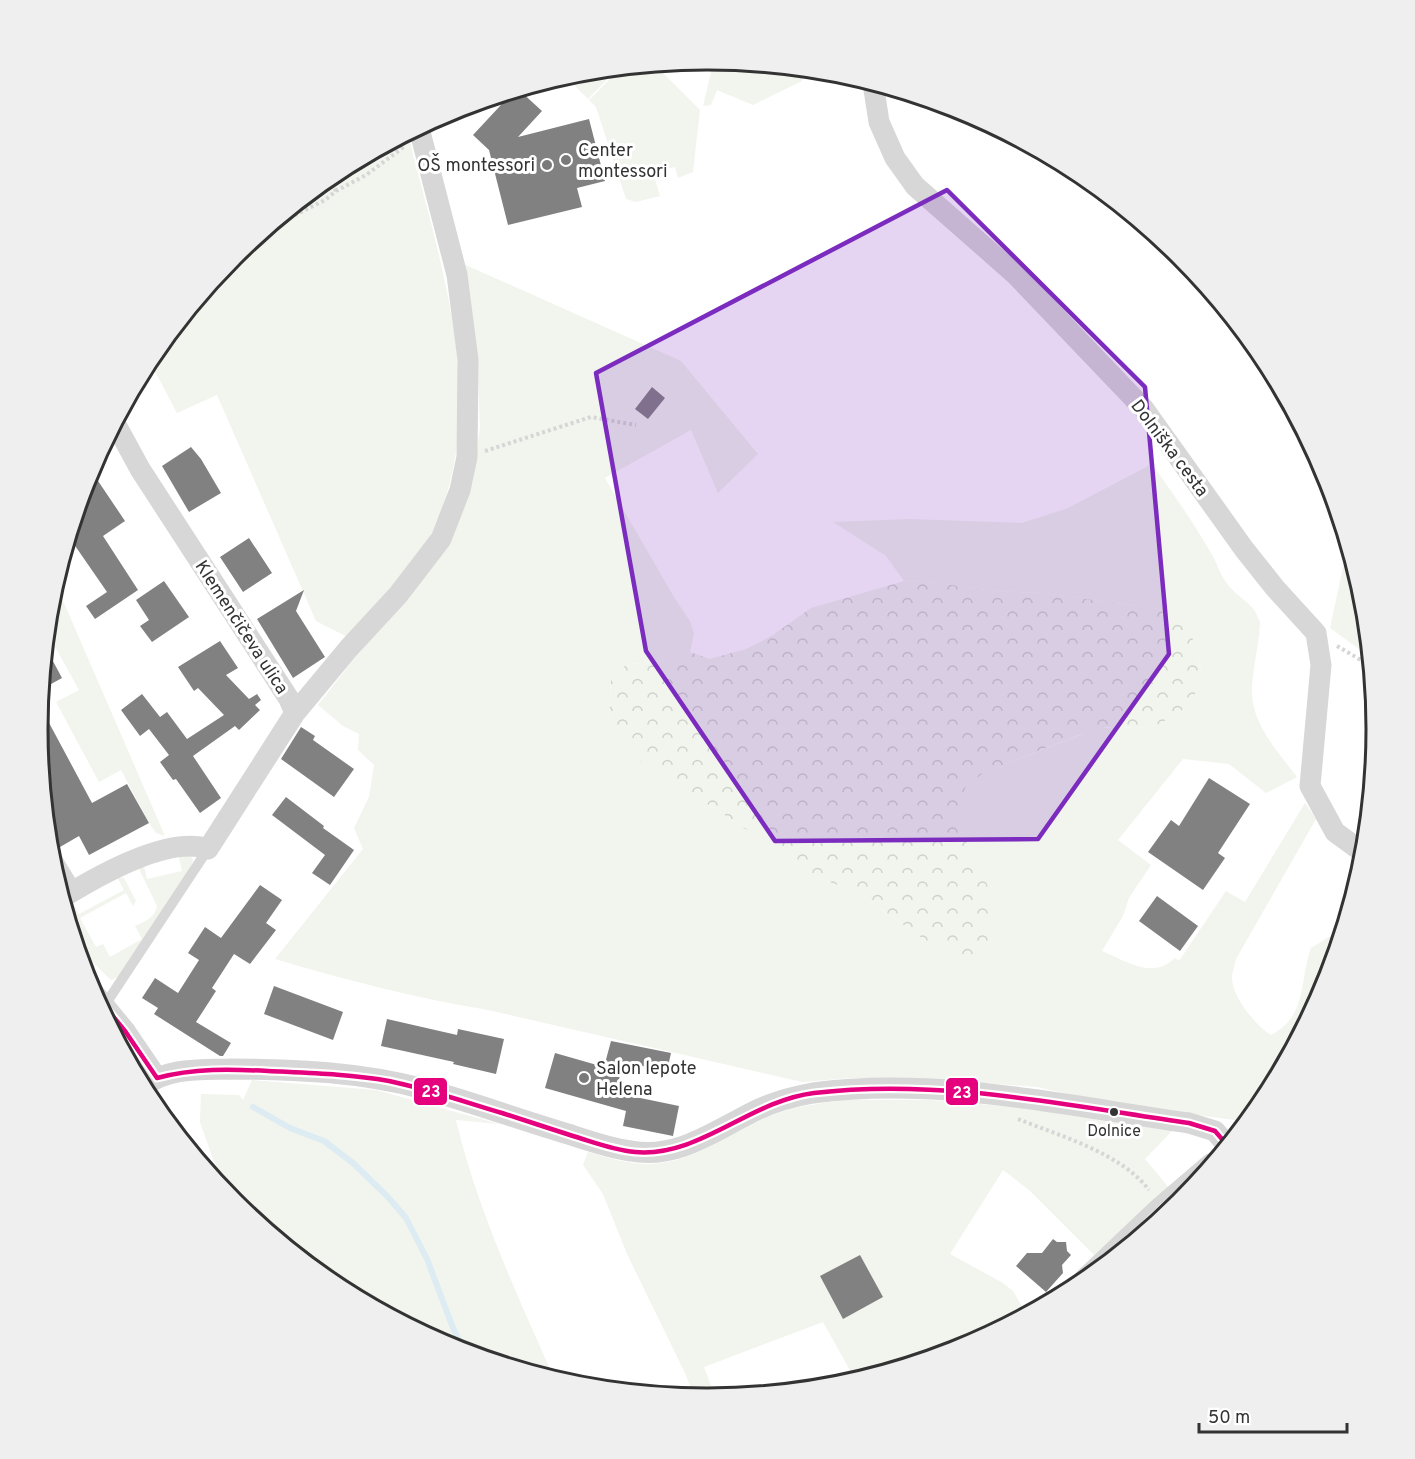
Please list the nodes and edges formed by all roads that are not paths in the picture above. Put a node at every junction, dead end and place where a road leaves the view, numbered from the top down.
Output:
1 (874, 91) edge
2 (421, 136) edge
3 (120, 431) edge
4 (295, 713) junction
5 (1356, 847) edge
6 (208, 849) junction
7 (69, 894) edge
8 (107, 1002) edge
9 (152, 1085) edge
10 (1223, 1140) edge

1 - 5 street, Dolniška cesta
2 - 4 street
3 - 4 street, Klemenčičeva ulica
4 - 6 street, Klemenčičeva ulica
6 - 7 street
6 - 8 lane
9 - 10 street

